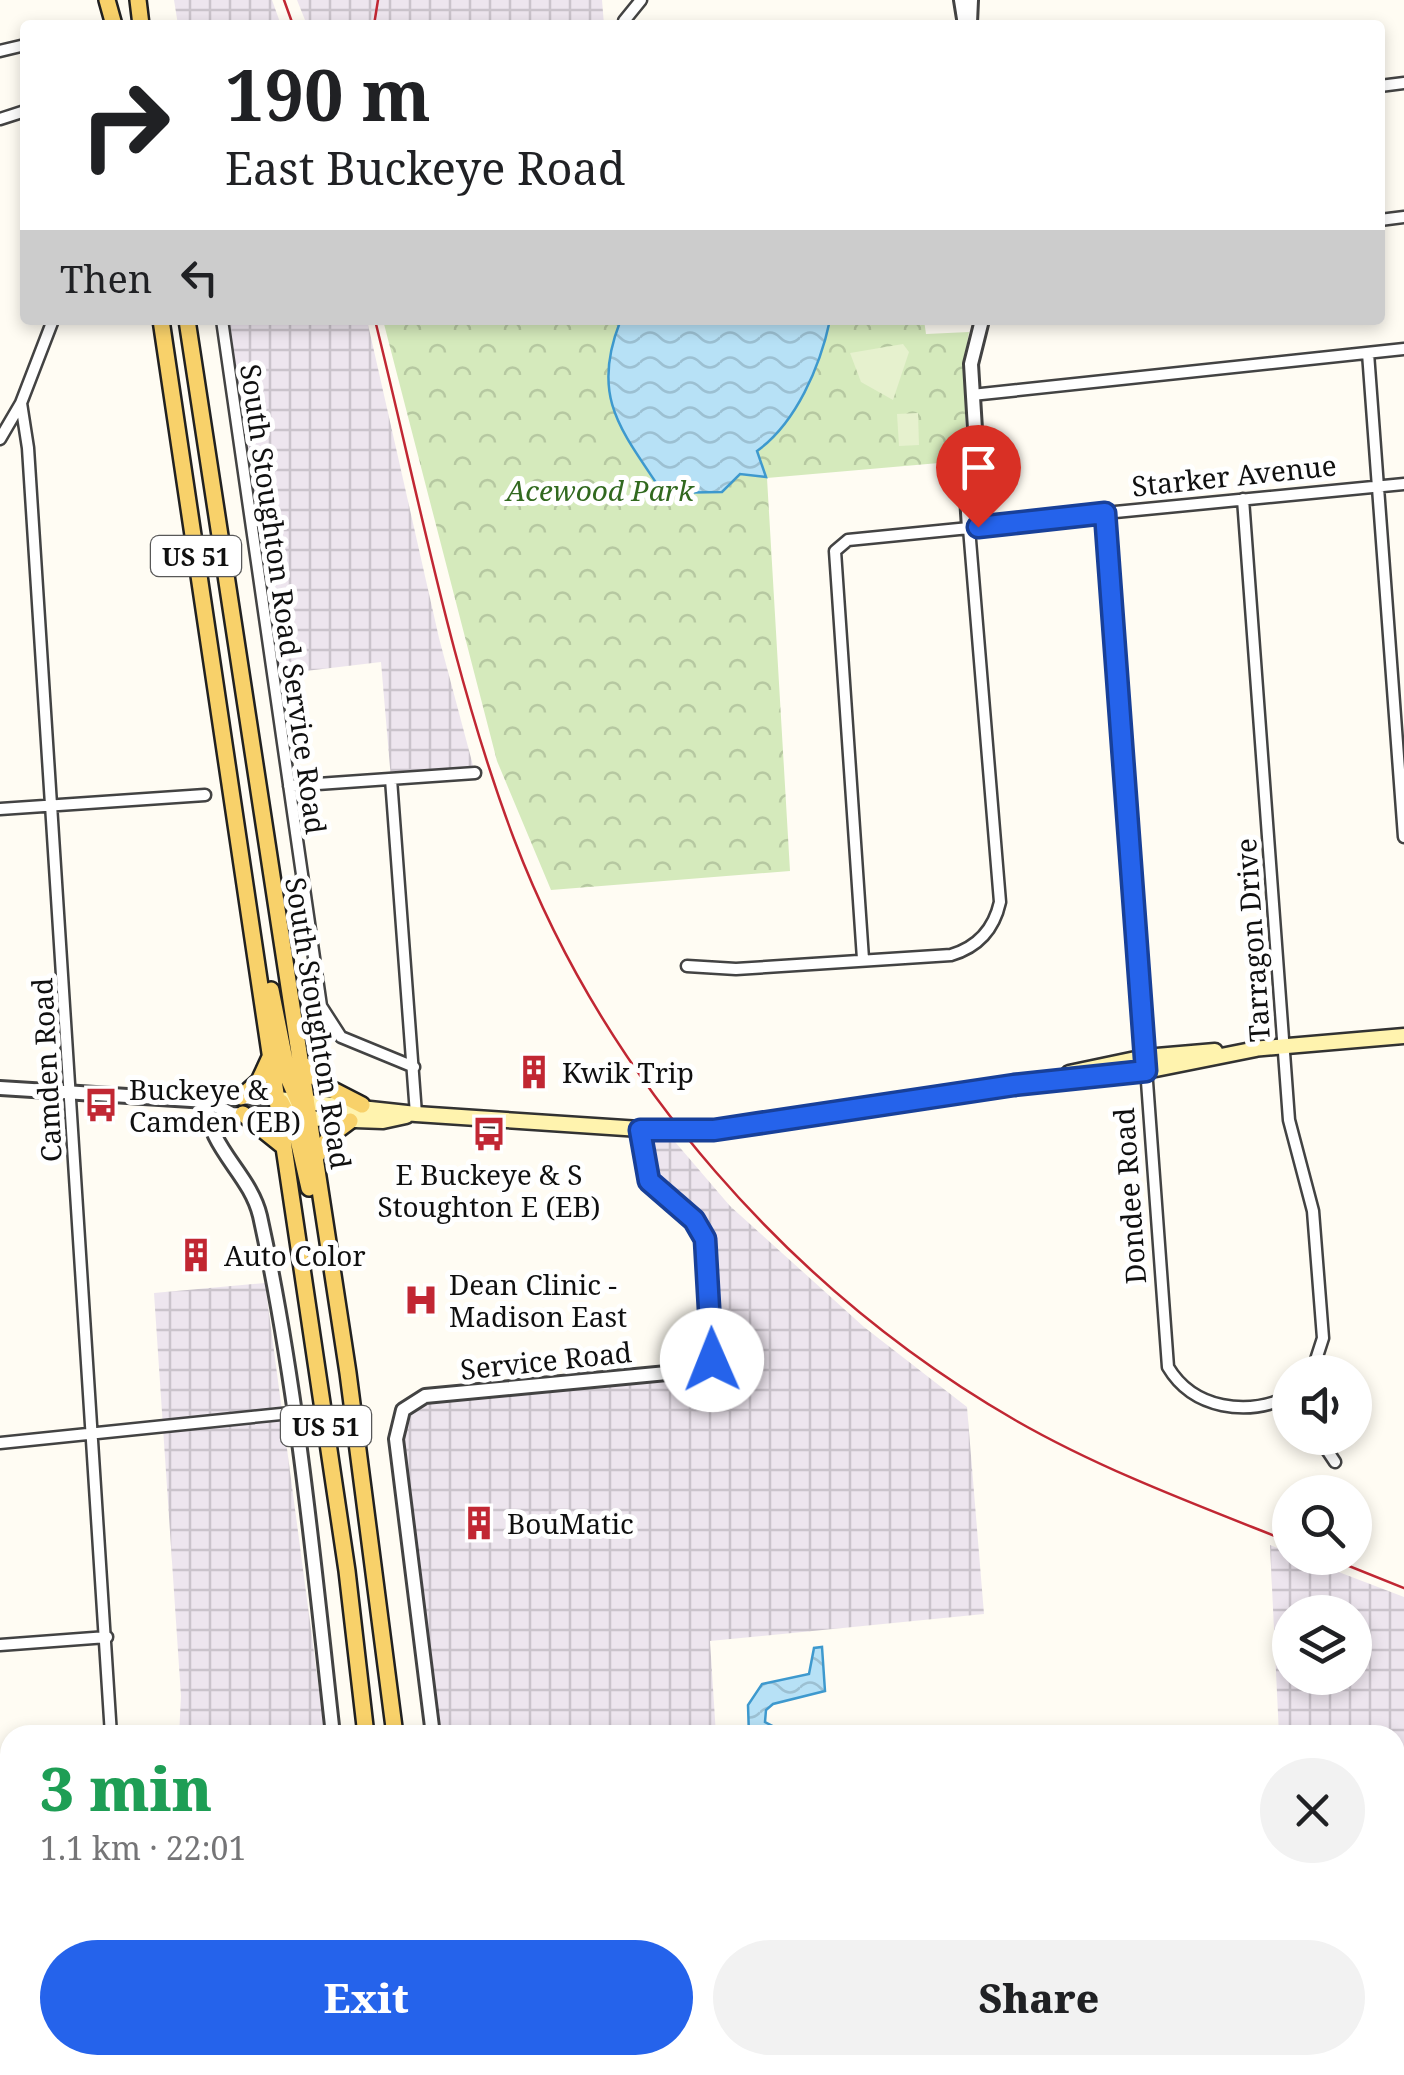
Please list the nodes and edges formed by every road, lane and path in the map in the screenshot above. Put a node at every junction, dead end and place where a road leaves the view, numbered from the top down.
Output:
1 (640, 0) edge
2 (624, 20) dead end
3 (51, 325) edge
4 (162, 325) edge
5 (188, 325) edge
6 (223, 325) edge
7 (981, 325) edge
8 (1404, 350) edge
9 (1368, 353) junction
10 (972, 395) junction
11 (22, 404) junction
12 (0, 439) edge
13 (1404, 484) edge
14 (1378, 486) junction
15 (1243, 499) junction
16 (1105, 513) junction
17 (969, 528) junction
18 (475, 773) dead end
19 (392, 779) junction
20 (289, 786) junction
21 (204, 795) dead end
22 (50, 807) junction
23 (0, 810) edge
24 (1404, 837) edge
25 (244, 874) junction
26 (864, 960) junction
27 (687, 966) dead end
28 (1404, 1036) edge
29 (1283, 1047) junction
30 (271, 1055) junction
31 (302, 1062) junction
32 (1146, 1064) junction
33 (414, 1067) junction
34 (0, 1088) edge
35 (70, 1091) junction
36 (241, 1097) junction
37 (278, 1100) junction
38 (301, 1101) junction
39 (207, 1102) junction
40 (362, 1105) junction
41 (243, 1114) junction
42 (416, 1114) junction
43 (285, 1117) junction
44 (309, 1119) junction
45 (350, 1122) junction
46 (640, 1130) junction
47 (284, 1147) junction
48 (314, 1158) junction
49 (1318, 1355) edge
50 (348, 1373) junction
51 (1272, 1401) edge
52 (292, 1413) junction
53 (92, 1433) junction
54 (0, 1443) edge
55 (1331, 1455) edge
56 (1336, 1462) dead end
57 (106, 1637) junction
58 (0, 1645) edge
59 (110, 1725) edge
60 (332, 1725) edge
61 (365, 1725) edge
62 (394, 1725) edge
63 (432, 1725) edge

1 - 2 street
3 - 11 street
4 - 25 main road, South Stoughton Road / US 51
5 - 31 main road, South Stoughton Road / US 51
6 - 20 street, South Stoughton Road Service Road
7 - 10 street
8 - 9 street
9 - 10 street
9 - 14 street
10 - 17 street
11 - 12 street
11 - 22 street, Camden Road
13 - 14 street, Starker Avenue
14 - 15 street, Starker Avenue
14 - 24 street
15 - 16 street, Starker Avenue
15 - 29 street, Tarragon Drive
16 - 17 street, Starker Avenue
16 - 32 street, Dondee Road
17 - 26 street
17 - 26 street, Starker Avenue
18 - 19 street
19 - 20 street
19 - 33 street
20 - 33 street, South Stoughton Road Service Road
21 - 22 street
22 - 23 street
22 - 35 street, Camden Road
25 - 30 main road, South Stoughton Road / US 51
25 - 38 main road
26 - 27 street
28 - 29 main road
29 - 32 main road
29 - 49 street, Tarragon Drive
30 - 36 main road
30 - 37 main road, South Stoughton Road / US 51
31 - 38 main road, South Stoughton Road / US 51
31 - 40 main road
32 - 46 main road
32 - 51 street, Dondee Road
33 - 42 street
34 - 35 street
35 - 39 street
35 - 53 street, Camden Road
36 - 37 street
36 - 39 street
37 - 38 main road
37 - 43 main road, South Stoughton Road / US 51
38 - 40 main road
38 - 44 main road
39 - 41 street
39 - 52 street
40 - 42 main road
41 - 43 street
41 - 47 main road
42 - 45 main road
42 - 46 main road
43 - 44 main road
43 - 47 main road, South Stoughton Road / US 51
43 - 50 main road
44 - 45 main road
44 - 48 main road, South Stoughton Road / US 51
45 - 48 main road
46 - 63 street, Service Road
47 - 61 main road, South Stoughton Road / US 51
48 - 50 main road, South Stoughton Road / US 51
50 - 62 main road, South Stoughton Road / US 51
52 - 53 street
52 - 60 street
53 - 54 street
53 - 57 street, Camden Road
55 - 56 street
57 - 58 street
57 - 59 street, Camden Road

